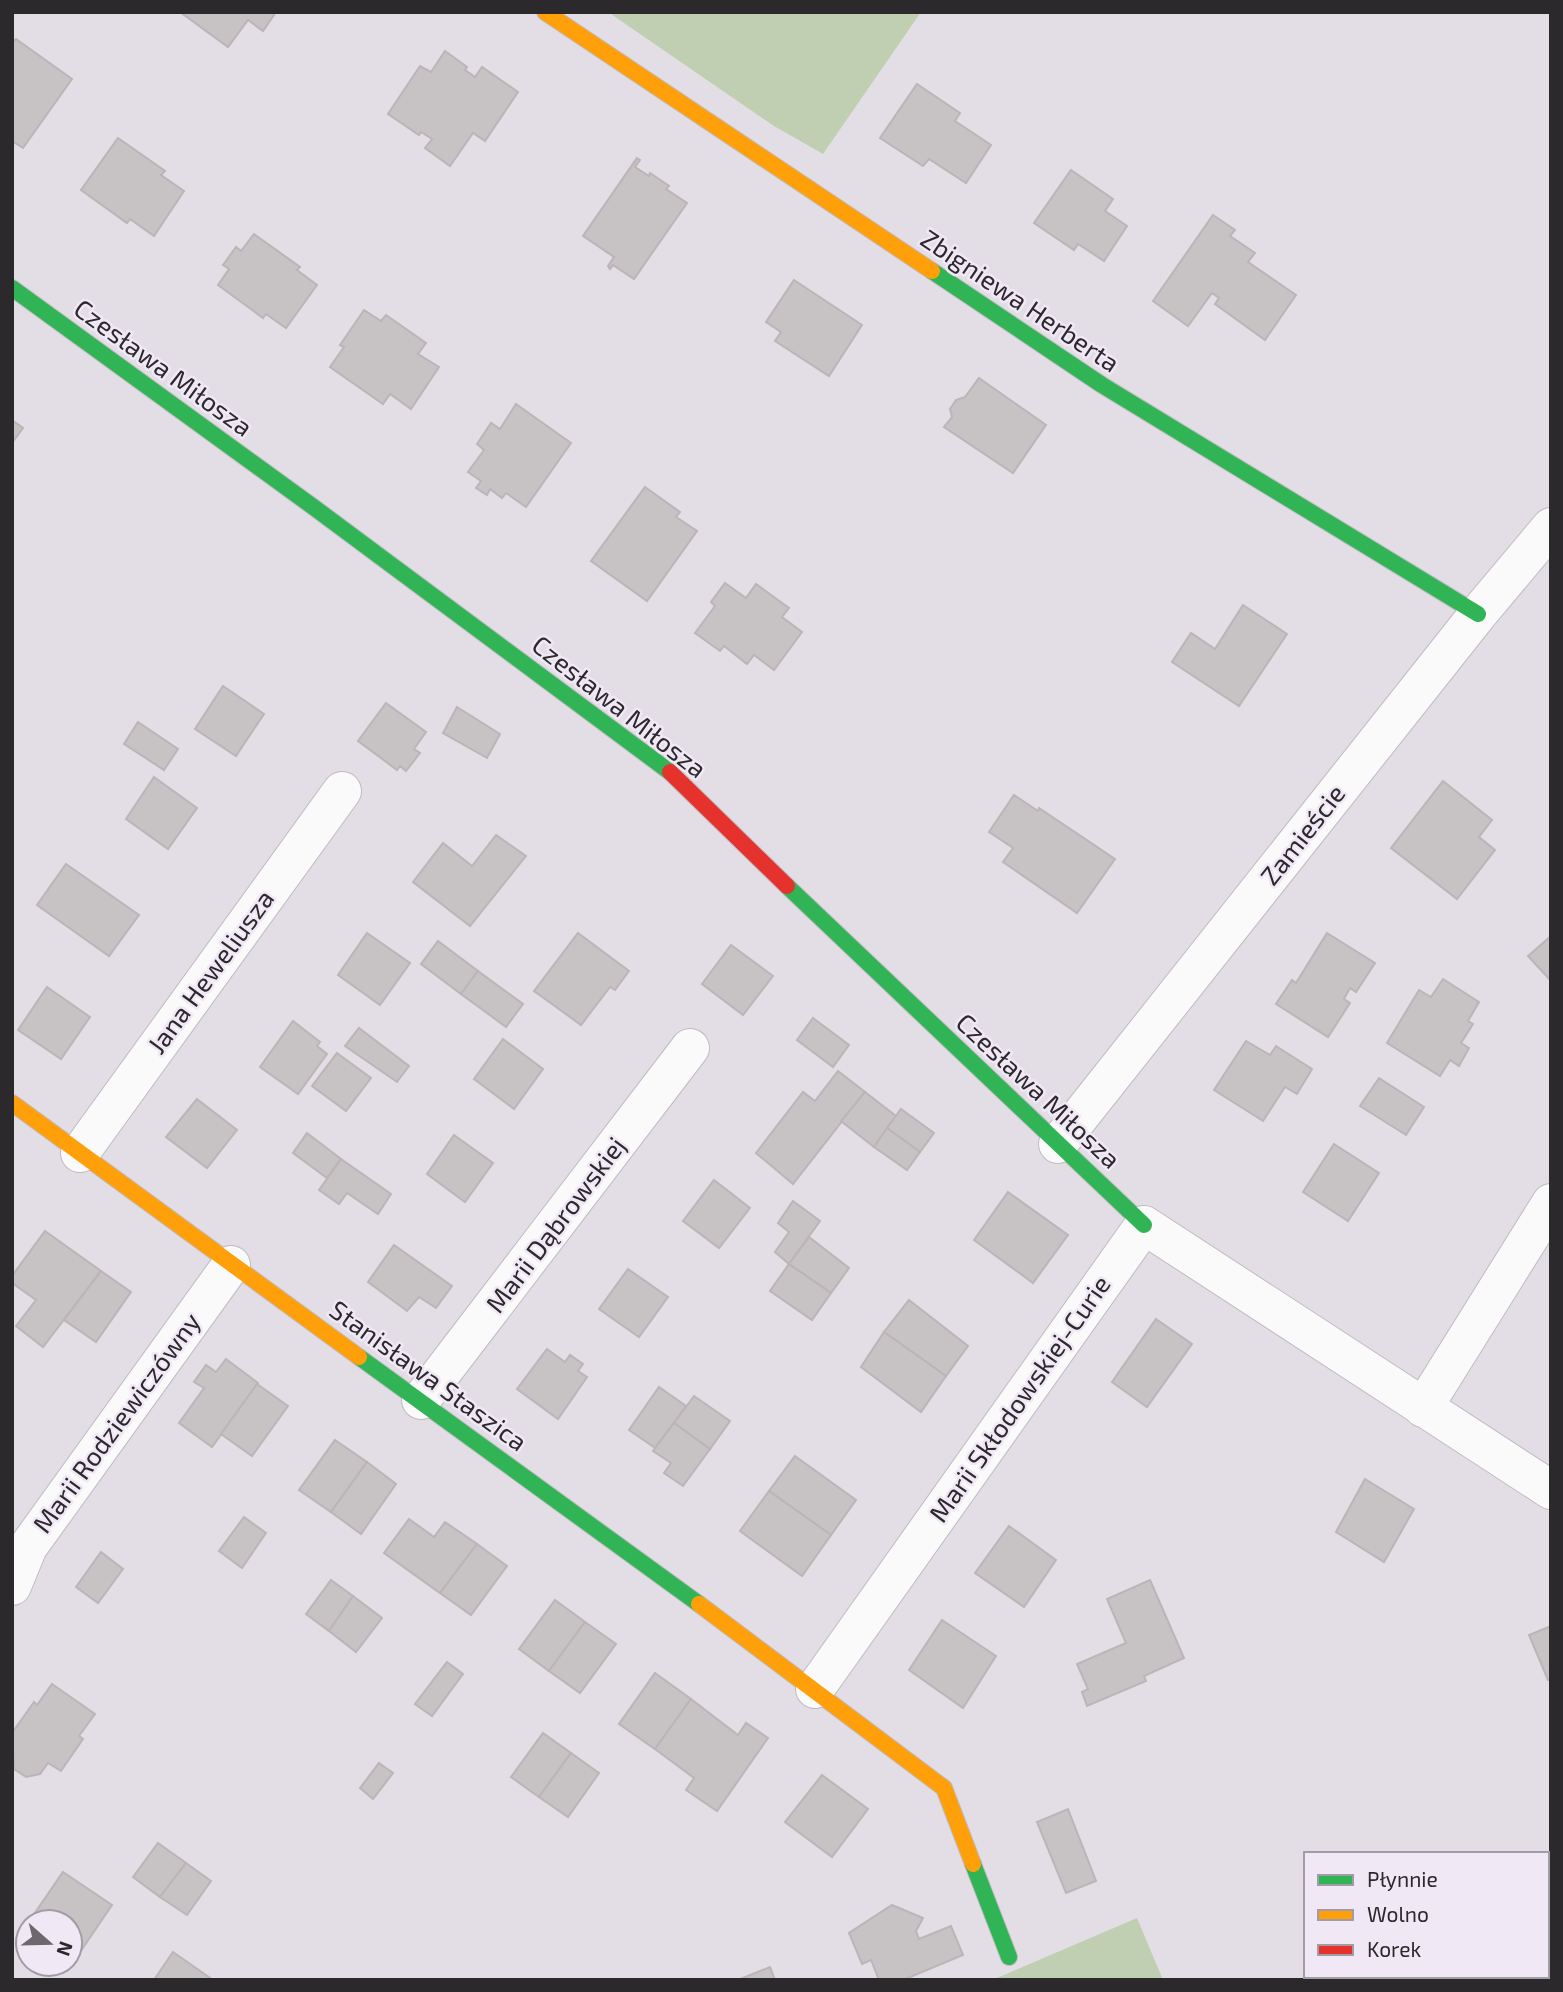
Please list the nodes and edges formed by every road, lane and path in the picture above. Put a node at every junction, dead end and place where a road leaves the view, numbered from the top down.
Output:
1 (545, 12) edge
2 (12, 288) edge
3 (1551, 527) edge
4 (1478, 614) junction
5 (342, 791) dead end
6 (690, 1048) dead end
7 (12, 1103) edge
8 (1058, 1144) junction
9 (80, 1153) junction
10 (1551, 1203) edge
11 (1144, 1225) junction
12 (232, 1265) junction
13 (421, 1400) junction
14 (1423, 1408) junction
15 (1551, 1490) edge
16 (12, 1586) edge
17 (815, 1689) junction
18 (1009, 1957) dead end

1 - 4 street, Zbigniewa Herberta
2 - 8 street, Czesława Miłosza
3 - 4 street, Zamieście
4 - 8 street, Zamieście
5 - 9 street, Jana Heweliusza
6 - 13 street, Marii Dąbrowskiej
7 - 9 street, Stanisława Staszica
8 - 11 street, Czesława Miłosza
9 - 12 street, Stanisława Staszica
10 - 14 street
11 - 14 street
11 - 17 street, Marii Skłodowskiej-Curie
12 - 13 street, Stanisława Staszica
12 - 16 street, Marii Rodziewiczówny
13 - 17 street, Stanisława Staszica
14 - 15 street
17 - 18 street

